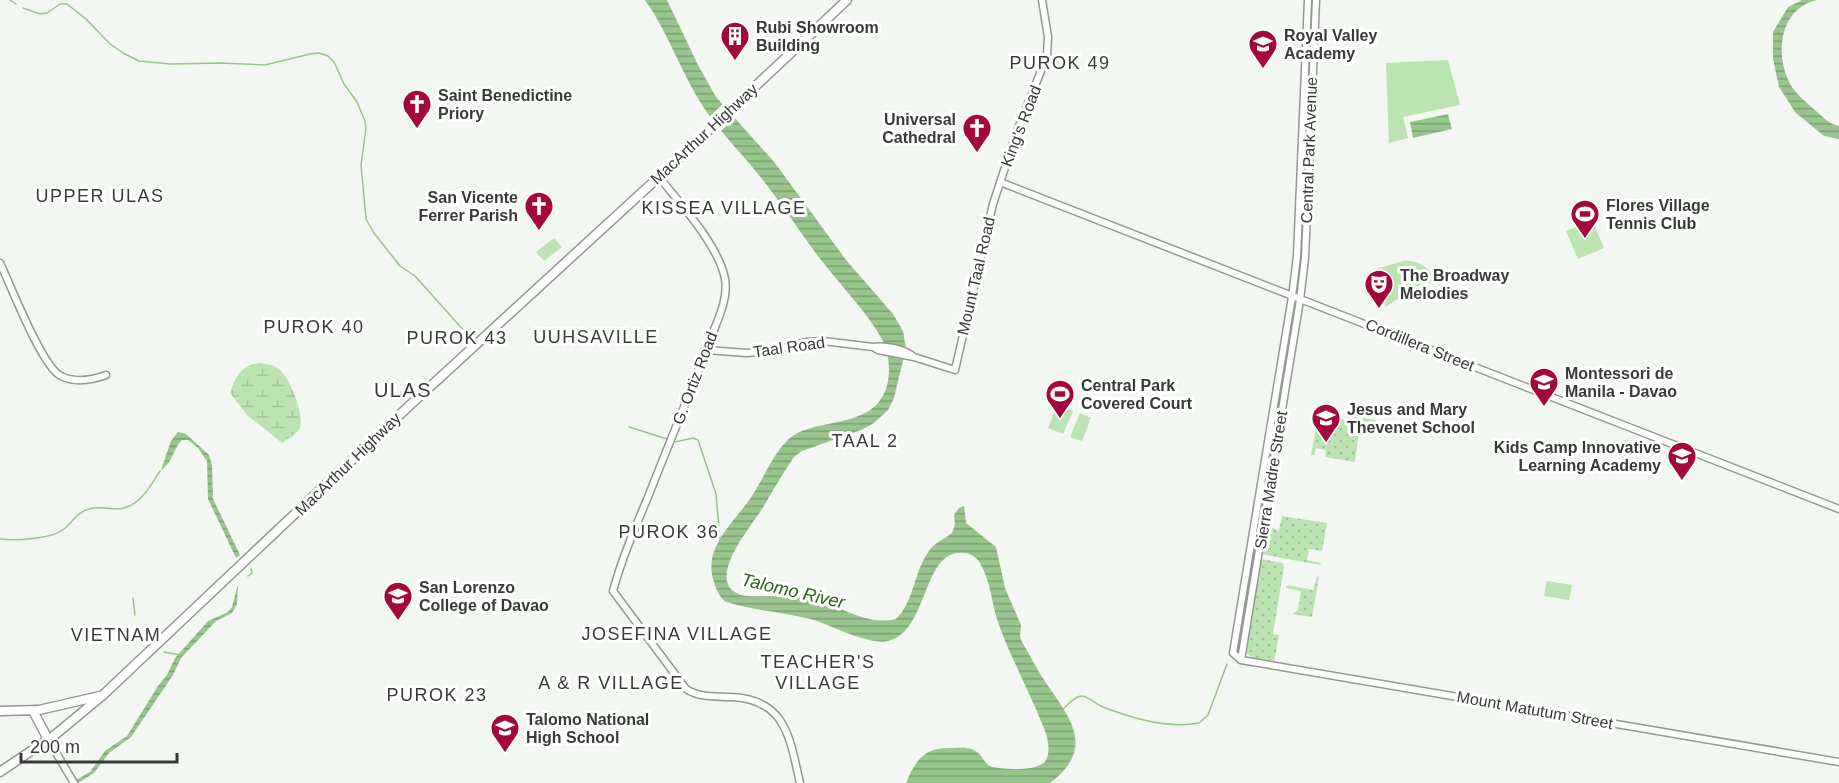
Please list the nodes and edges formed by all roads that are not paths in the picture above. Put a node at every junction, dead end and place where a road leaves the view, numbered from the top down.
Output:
1 (847, 0) edge
2 (1042, 0) edge
3 (1308, 0) edge
4 (1316, 0) edge
5 (1311, 16) junction
6 (659, 177) junction
7 (1000, 182) junction
8 (0, 263) edge
9 (1292, 297) junction
10 (1300, 300) junction
11 (706, 350) junction
12 (955, 370) joint
13 (106, 375) dead end
14 (1839, 509) edge
15 (1241, 660) junction
16 (103, 695) junction
17 (0, 711) edge
18 (33, 711) junction
19 (48, 739) junction
20 (1839, 762) edge
21 (0, 772) edge
22 (74, 783) edge
23 (800, 783) edge

1 - 6 highway, MacArthur Highway
2 - 7 street, King's Road
3 - 5 street, Central Park Avenue
4 - 5 street, Central Park Avenue
5 - 9 street, Central Park Avenue
5 - 10 street, Central Park Avenue
6 - 11 street, G. Ortiz Road
6 - 16 highway, MacArthur Highway
7 - 9 street, Cordillera Street
7 - 12 street, Mount Taal Road
8 - 13 street
9 - 10 street, Cordillera Street
9 - 15 street, Sierra Madre Street
10 - 14 street, Cordillera Street
10 - 15 street, Sierra Madre Street
11 - 12 street, Taal Road
11 - 23 street, G. Ortiz Road
15 - 20 street, Mount Matutum Street
16 - 18 highway
16 - 19 highway, MacArthur Highway
17 - 18 highway
18 - 19 highway
19 - 21 highway, MacArthur Highway
19 - 22 street

